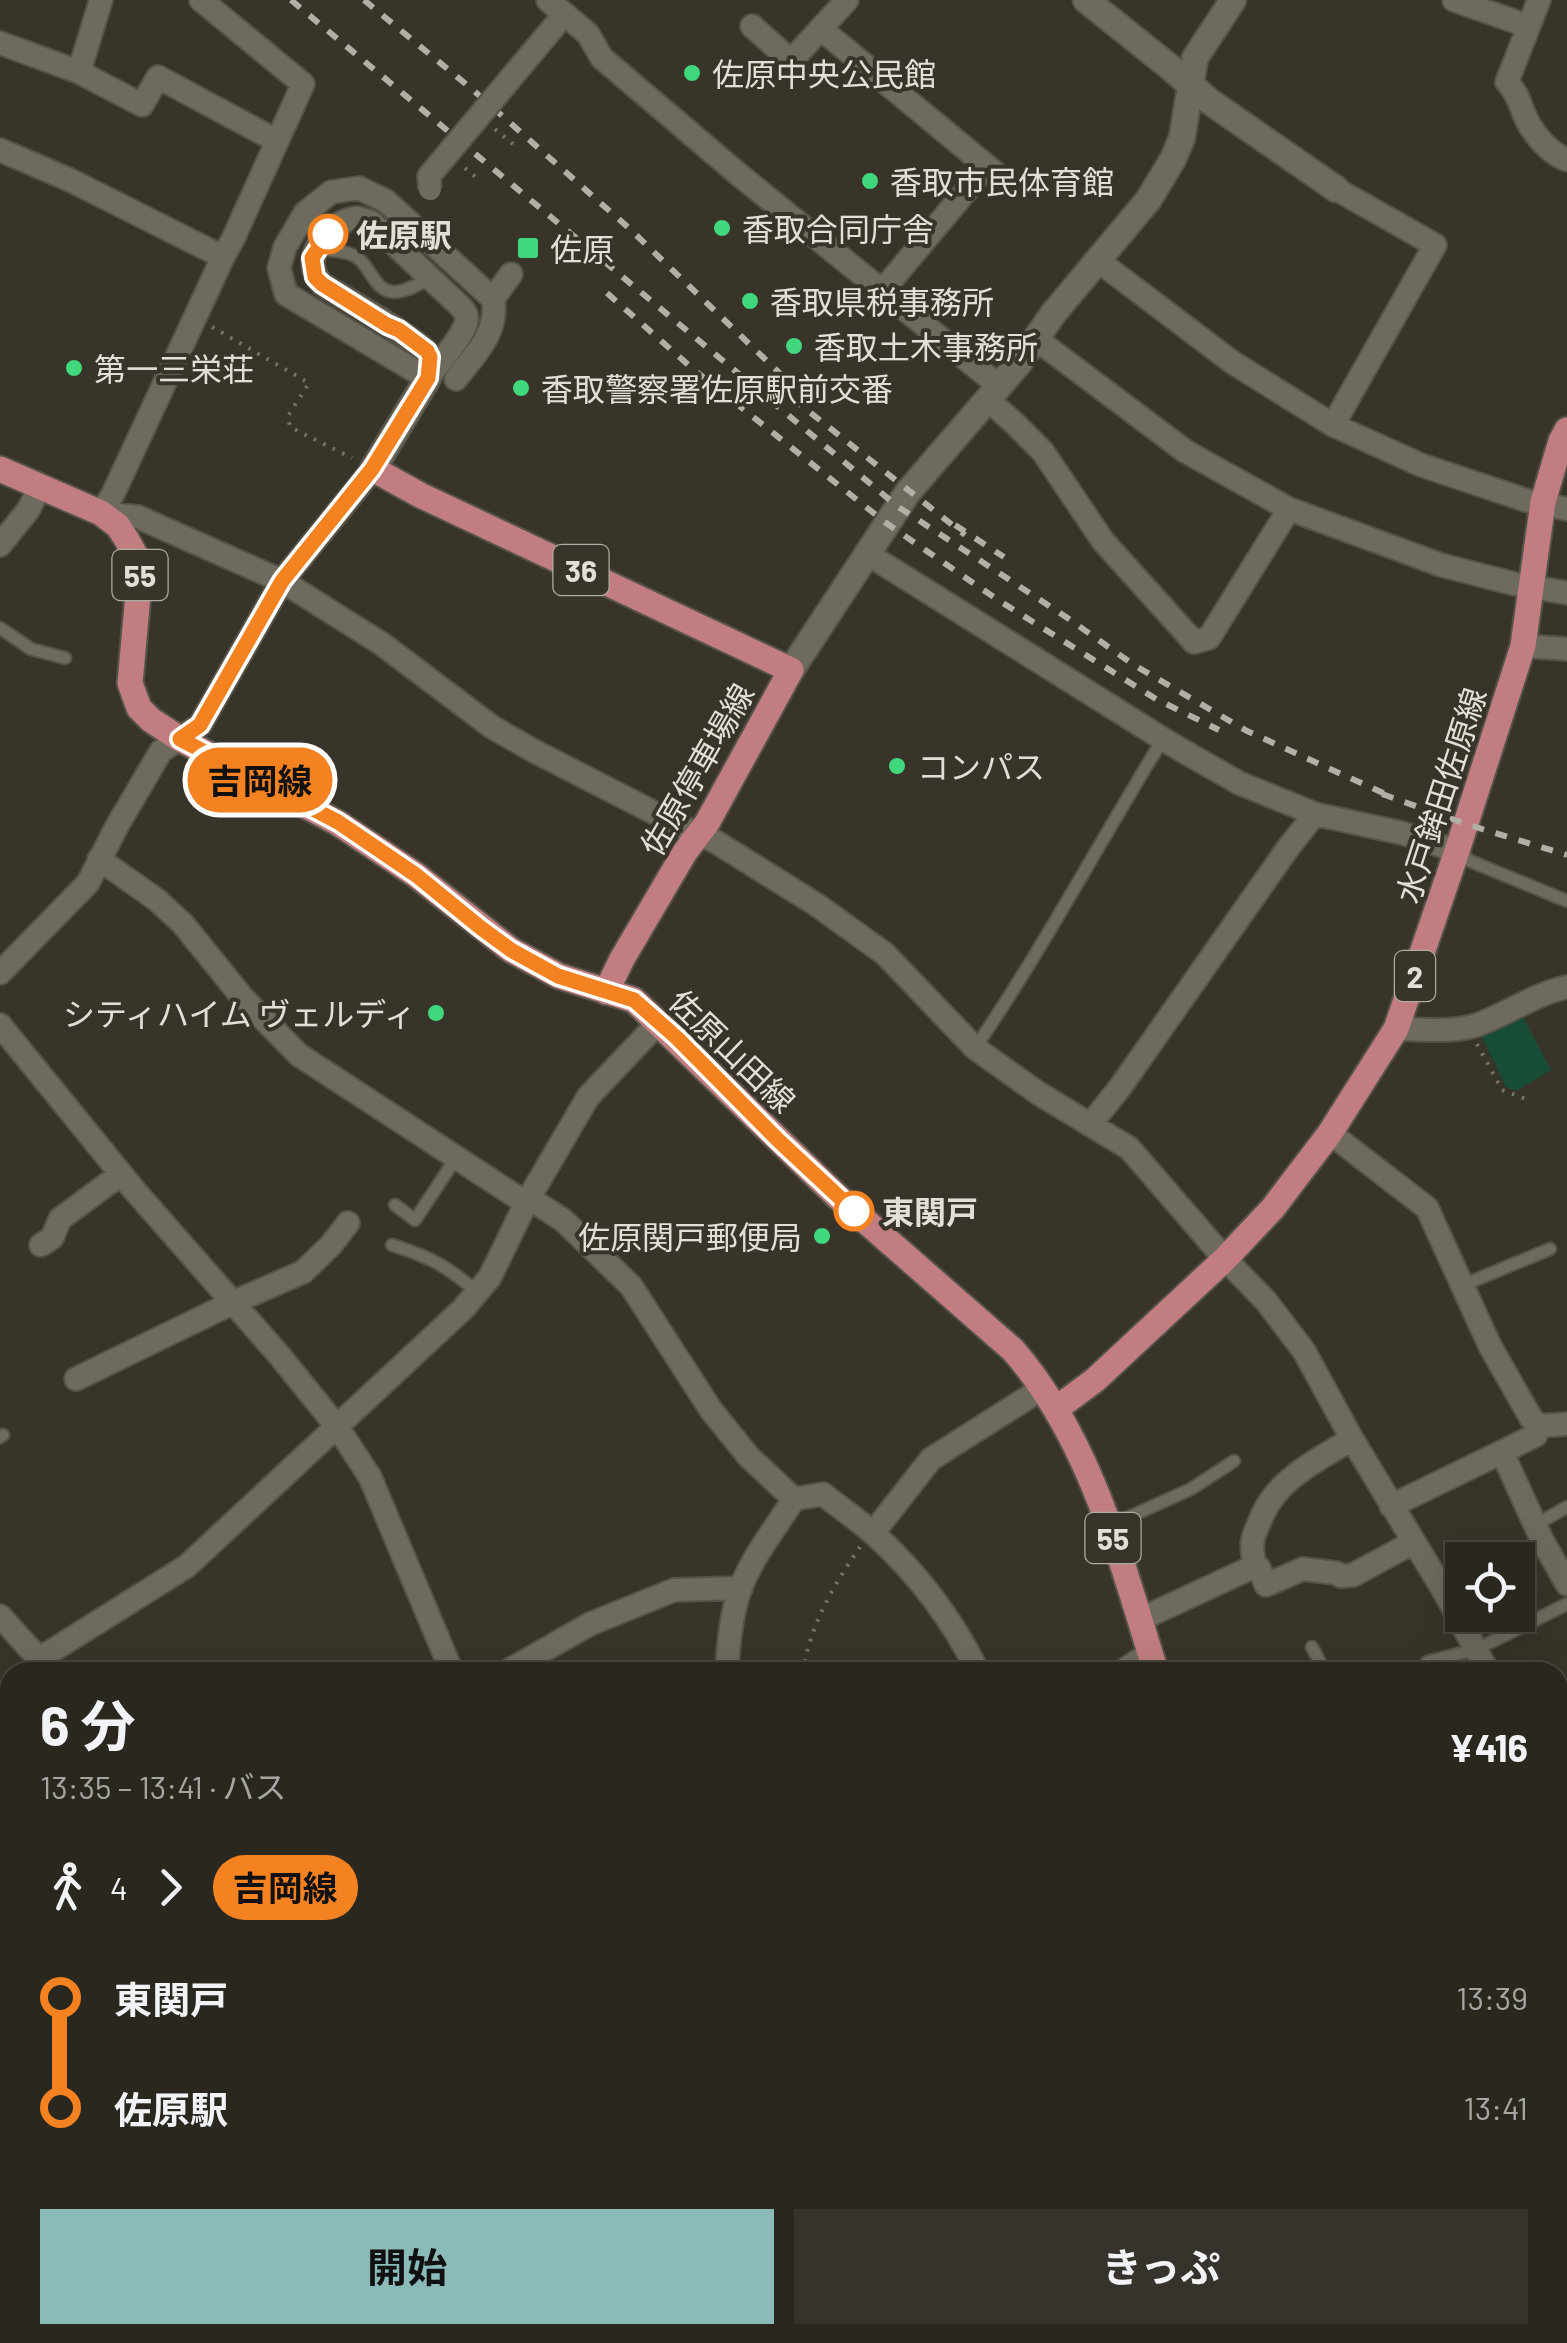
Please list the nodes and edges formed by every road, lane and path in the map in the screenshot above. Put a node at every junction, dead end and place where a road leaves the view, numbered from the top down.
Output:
1 (101, 0) edge
2 (201, 0) edge
3 (548, 0) edge
4 (847, 0) edge
5 (1086, 0) edge
6 (1233, 0) edge
7 (1454, 0) edge
8 (1539, 0) edge
9 (558, 23) dead end
10 (752, 26) dead end
11 (1528, 26) junction
12 (821, 29) junction
13 (0, 43) edge
14 (80, 72) junction
15 (1189, 84) junction
16 (489, 124) dead end
17 (277, 141) junction
18 (514, 145) dead end
19 (0, 150) edge
20 (1567, 160) edge
21 (457, 162) dead end
22 (986, 166) junction
23 (479, 180) dead end
24 (1012, 187) dead end
25 (430, 189) dead end
26 (1336, 189) joint
27 (316, 250) junction
28 (223, 257) junction
29 (1097, 260) junction
30 (511, 274) dead end
31 (431, 278) junction
32 (882, 290) junction
33 (493, 299) junction
34 (195, 317) junction
35 (1036, 339) junction
36 (414, 340) junction
37 (456, 340) junction
38 (422, 375) junction
39 (456, 380) dead end
40 (992, 392) junction
41 (1332, 425) junction
42 (1567, 430) edge
43 (372, 469) junction
44 (0, 470) edge
45 (40, 486) junction
46 (1555, 506) edge
47 (1289, 509) junction
48 (101, 514) junction
49 (0, 545) edge
50 (866, 553) junction
51 (282, 581) junction
52 (1529, 587) junction
53 (1567, 593) edge
54 (0, 628) edge
55 (1522, 646) junction
56 (1567, 649) edge
57 (66, 658) dead end
58 (791, 670) junction
59 (180, 739) junction
60 (1163, 739) junction
61 (1315, 814) junction
62 (699, 834) junction
63 (1457, 852) junction
64 (99, 858) junction
65 (1567, 902) edge
66 (0, 973) edge
67 (1567, 987) edge
68 (606, 992) junction
69 (659, 1022) junction
70 (0, 1025) edge
71 (1468, 1027) junction
72 (1396, 1029) junction
73 (976, 1048) junction
74 (1526, 1098) dead end
75 (1090, 1125) junction
76 (1330, 1133) junction
77 (456, 1158) junction
78 (120, 1174) junction
79 (527, 1200) junction
80 (395, 1206) dead end
81 (348, 1223) dead end
82 (40, 1245) dead end
83 (392, 1245) dead end
84 (1550, 1249) dead end
85 (1224, 1260) junction
86 (1463, 1285) junction
87 (477, 1292) junction
88 (234, 1302) junction
89 (76, 1380) dead end
90 (1050, 1399) junction
91 (1567, 1424) edge
92 (1539, 1426) junction
93 (338, 1428) junction
94 (1352, 1439) junction
95 (1502, 1452) junction
96 (1234, 1461) dead end
97 (794, 1500) junction
98 (1391, 1506) junction
99 (1567, 1507) edge
100 (1108, 1526) junction
101 (873, 1533) junction
102 (1539, 1533) junction
103 (1414, 1542) junction
104 (1527, 1542) edge
105 (1254, 1566) junction
106 (1445, 1578) edge
107 (1567, 1584) edge
108 (741, 1588) junction
109 (1567, 1604) edge
110 (0, 1616) edge
111 (1139, 1620) junction
112 (1471, 1632) edge
113 (1312, 1647) dead end
114 (1477, 1649) junction
115 (41, 1662) edge
116 (51, 1662) edge
117 (448, 1662) edge
118 (524, 1662) edge
119 (727, 1662) edge
120 (806, 1662) edge
121 (973, 1662) edge
122 (1153, 1662) edge
123 (1320, 1662) edge
124 (1428, 1662) dead end
125 (1483, 1662) edge

1 - 14 street
2 - 17 street
3 - 32 street
4 - 12 street
5 - 15 street
6 - 15 street
7 - 11 street
8 - 11 street
9 - 25 street, bridge
10 - 12 street
11 - 20 street
12 - 22 street
13 - 14 street
14 - 17 street
15 - 26 street
15 - 29 street
16 - 18 path
17 - 28 street
19 - 28 street
21 - 23 path
22 - 24 street
22 - 32 street
26 - 41 street
27 - 31 lane
27 - 31 street
27 - 36 street
28 - 34 street
29 - 35 street
29 - 41 street
30 - 33 street
31 - 37 street
32 - 40 street
33 - 38 street
33 - 39 street
34 - 43 path
34 - 48 street
35 - 40 street
35 - 47 street
36 - 37 street
36 - 38 street
37 - 38 street
38 - 43 street
40 - 47 street
40 - 50 street
41 - 46 street
42 - 46 main road, 水戸鉾田佐原線 / 2
43 - 51 street
43 - 58 main road, 佐原停車場線 / 36
44 - 45 main road, 佐原山田線 / 55
45 - 48 main road, 佐原山田線 / 55
45 - 49 street
46 - 52 main road, 水戸鉾田佐原線 / 2
47 - 52 street
48 - 51 street
48 - 59 main road, 佐原山田線 / 55
50 - 58 street
50 - 60 street
51 - 59 street
51 - 62 street
52 - 53 street
52 - 55 main road, 水戸鉾田佐原線 / 2
54 - 57 lane
55 - 56 street
55 - 63 main road, 水戸鉾田佐原線 / 2
58 - 62 main road, 佐原停車場線
59 - 64 street
59 - 68 main road, 佐原山田線 / 55
60 - 61 street
60 - 73 lane
61 - 63 street
61 - 75 street
62 - 68 main road, 佐原停車場線
62 - 73 street
63 - 65 lane
63 - 72 main road, 水戸鉾田佐原線 / 2
64 - 66 street
64 - 77 street
67 - 71 street
68 - 69 main road, 佐原山田線 / 55
69 - 79 street
69 - 90 main road, 佐原山田線 / 55
70 - 78 street
71 - 72 street
71 - 74 path
72 - 76 main road, 水戸鉾田佐原線 / 2
73 - 75 street
75 - 85 street
76 - 85 main road, 水戸鉾田佐原線 / 2
76 - 86 street
77 - 79 street
77 - 80 lane
78 - 82 street
78 - 88 street
79 - 87 street
79 - 97 street
81 - 88 street
83 - 87 lane
84 - 86 lane
85 - 90 main road, 水戸鉾田佐原線 / 2
85 - 94 street
86 - 92 street
87 - 93 street
88 - 89 street
88 - 93 street
90 - 100 main road, 佐原山田線 / 55
90 - 101 street
91 - 92 street
92 - 95 street
93 - 116 street
93 - 117 street
94 - 98 street
94 - 105 street
95 - 98 street
95 - 102 street
96 - 100 lane
97 - 101 street
97 - 108 street
98 - 103 street
99 - 102 lane
100 - 111 main road, 佐原山田線 / 55
101 - 120 path
101 - 121 street
102 - 104 lane
102 - 107 street
103 - 105 street
103 - 106 street
105 - 111 street
108 - 118 street
108 - 119 street
109 - 114 lane
110 - 115 street
111 - 122 main road, 佐原山田線 / 55
112 - 114 street
113 - 123 lane
114 - 124 lane
114 - 125 street

